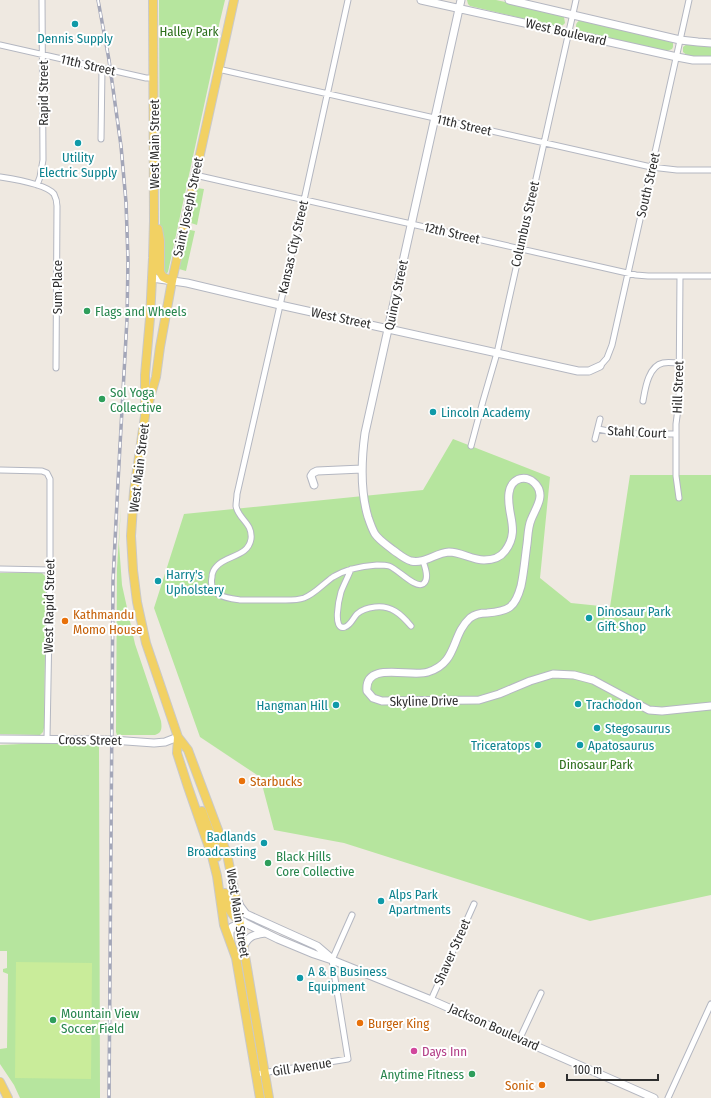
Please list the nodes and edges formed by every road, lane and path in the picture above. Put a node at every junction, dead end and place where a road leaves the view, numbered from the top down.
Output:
1 (42, 0) edge
2 (153, 0) edge
3 (234, 0) edge
4 (348, 0) edge
5 (421, 0) edge
6 (461, 0) edge
7 (508, 0) edge
8 (576, 0) edge
9 (689, 0) edge
10 (459, 8) junction
11 (572, 15) junction
12 (568, 32) junction
13 (680, 40) junction
14 (711, 43) edge
15 (0, 45) edge
16 (42, 55) junction
17 (677, 57) junction
18 (711, 60) edge
19 (102, 68) junction
20 (218, 70) junction
21 (153, 78) junction
22 (327, 94) junction
23 (436, 119) junction
24 (101, 138) dead end
25 (544, 143) junction
26 (651, 167) junction
27 (711, 170) edge
28 (195, 175) junction
29 (0, 177) edge
30 (38, 185) junction
31 (304, 200) junction
32 (154, 221) junction
33 (412, 224) junction
34 (520, 248) junction
35 (627, 273) junction
36 (680, 276) junction
37 (711, 276) edge
38 (152, 278) junction
39 (172, 281) junction
40 (280, 305) junction
41 (388, 329) junction
42 (497, 354) junction
43 (679, 363) junction
44 (600, 366) joint
45 (56, 368) dead end
46 (643, 401) dead end
47 (145, 416) junction
48 (600, 419) dead end
49 (598, 429) junction
50 (676, 434) junction
51 (595, 439) dead end
52 (471, 446) dead end
53 (362, 469) junction
54 (0, 470) edge
55 (314, 485) dead end
56 (679, 498) dead end
57 (423, 561) junction
58 (0, 569) edge
59 (351, 569) junction
60 (50, 570) junction
61 (411, 626) dead end
62 (711, 706) edge
63 (178, 737) junction
64 (0, 739) edge
65 (47, 739) junction
66 (188, 787) junction
67 (235, 894) junction
68 (474, 904) dead end
69 (352, 915) dead end
70 (241, 922) junction
71 (267, 933) junction
72 (297, 937) junction
73 (231, 942) junction
74 (243, 948) junction
75 (332, 960) junction
76 (541, 993) dead end
77 (431, 1000) junction
78 (711, 1004) edge
79 (520, 1038) junction
80 (265, 1073) junction
81 (256, 1074) junction
82 (0, 1082) edge
83 (8, 1098) edge
84 (260, 1098) edge
85 (269, 1098) edge
86 (654, 1098) edge
87 (668, 1098) edge

1 - 16 street, Rapid Street
2 - 21 main road, West Main Street
3 - 20 main road, Saint Joseph Street
4 - 22 street, Kansas City Street
5 - 10 street, West Boulevard
6 - 10 street, Quincy Street
7 - 11 street, West Boulevard
8 - 11 street, Columbus Street
9 - 13 street, South Street
10 - 12 street, West Boulevard
10 - 23 street, Quincy Street
11 - 12 street, Columbus Street
11 - 13 street, West Boulevard
12 - 17 street, West Boulevard
12 - 25 street, Columbus Street
13 - 14 street, West Boulevard
13 - 17 street, South Street
15 - 16 street, 11th Street
16 - 19 street, 11th Street
16 - 30 street, Rapid Street
17 - 18 street, West Boulevard
17 - 26 street, South Street
19 - 21 street, 11th Street
19 - 24 street
20 - 22 street, 11th Street
20 - 28 main road, Saint Joseph Street
21 - 32 main road, West Main Street
22 - 23 street, 11th Street
22 - 31 street, Kansas City Street
23 - 25 street, 11th Street
23 - 33 street, Quincy Street
25 - 26 street, 11th Street
25 - 34 street, Columbus Street
26 - 27 street, 11th Street
26 - 35 street, South Street
28 - 31 street, 12th Street
28 - 39 main road, Saint Joseph Street
29 - 30 street
30 - 45 street, Sum Place
31 - 33 street, 12th Street
31 - 40 street, Kansas City Street
32 - 38 main road, West Main Street
32 - 39 main road
33 - 34 street, 12th Street
33 - 41 street, Quincy Street
34 - 35 street, 12th Street
34 - 42 street, Columbus Street
35 - 36 street, 12th Street
35 - 44 street, South Street
36 - 37 street, 12th Street
36 - 43 street, Hill Street
38 - 39 street, West Street
38 - 47 main road, West Main Street
39 - 40 street, West Street
39 - 47 main road, Saint Joseph Street
40 - 41 street, West Street
40 - 59 street, Kansas City Street
41 - 42 street, West Street
41 - 53 street, Quincy Street
42 - 44 street, West Street
42 - 52 street, Columbus Street
43 - 46 street
43 - 50 street, Hill Street
47 - 63 main road, West Main Street
48 - 49 street
49 - 50 street, Stahl Court
49 - 51 street
50 - 56 street, Hill Street
53 - 55 street
53 - 57 street, Quincy Street
54 - 60 street, West Rapid Street
57 - 59 street, Kansas City Street
57 - 62 street, Skyline Drive
58 - 60 street
59 - 61 street
60 - 65 street, West Rapid Street
63 - 65 street, Cross Street
63 - 66 main road, West Main Street
63 - 67 main road, West Main Street
64 - 65 street, Cross Street
66 - 70 main road
66 - 73 main road, West Main Street
67 - 70 main road, West Main Street
67 - 72 street, Jackson Boulevard
68 - 77 street, Shaver Street
69 - 75 street
70 - 71 street, Jackson Boulevard
70 - 72 street
70 - 73 street
70 - 74 main road, West Main Street
71 - 74 street
71 - 75 street, Jackson Boulevard
72 - 75 street, Jackson Boulevard
73 - 81 main road, West Main Street
74 - 80 main road, West Main Street
75 - 77 street, Jackson Boulevard
75 - 80 street, Gill Avenue
76 - 79 street
77 - 79 street, Jackson Boulevard
78 - 87 street
79 - 86 street, Jackson Boulevard
80 - 81 street, Gill Avenue
80 - 85 main road, West Main Street
81 - 84 main road, West Main Street
82 - 83 main road

